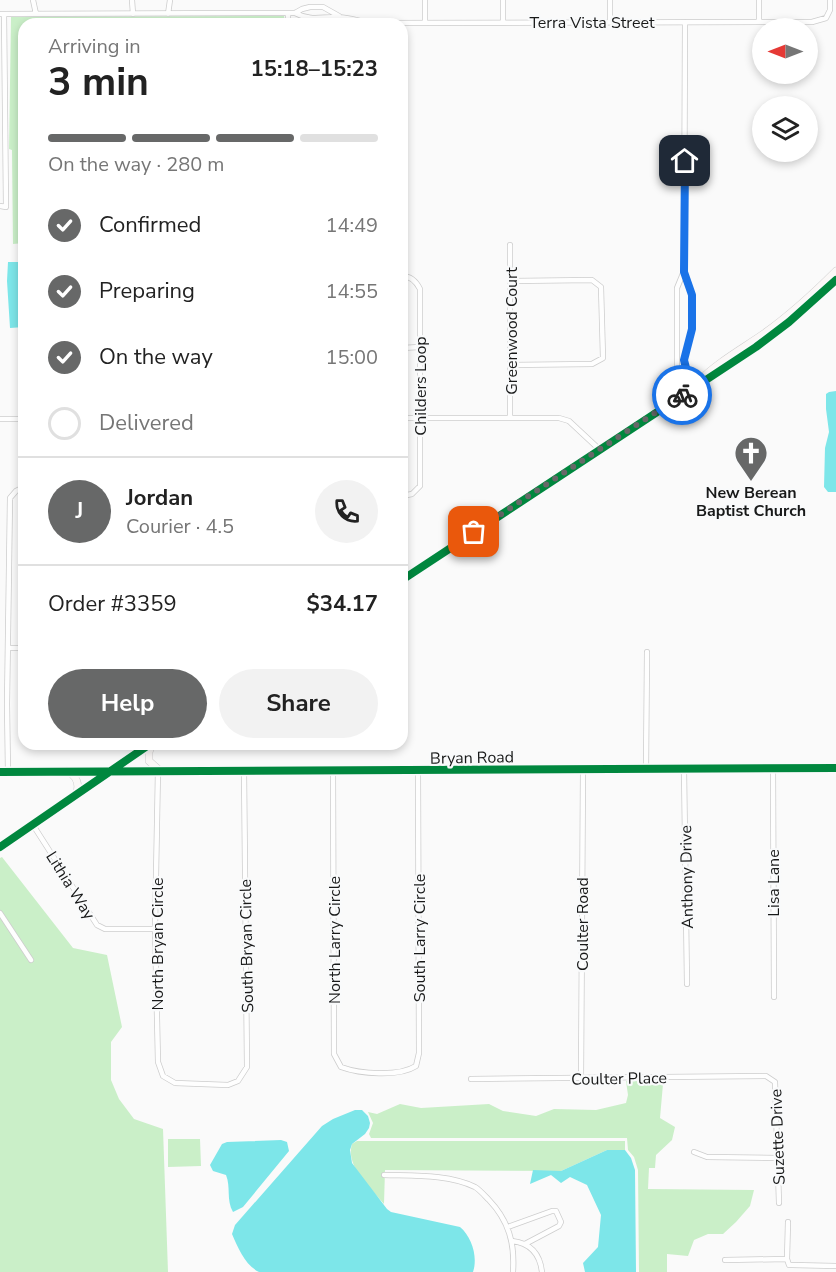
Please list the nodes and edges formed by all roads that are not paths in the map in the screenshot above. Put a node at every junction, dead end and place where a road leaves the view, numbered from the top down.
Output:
1 (33, 0) edge
2 (132, 0) edge
3 (170, 0) edge
4 (425, 0) edge
5 (503, 0) edge
6 (610, 0) edge
7 (759, 0) edge
8 (830, 0) edge
9 (295, 13) junction
10 (2, 14) edge
11 (36, 14) junction
12 (133, 14) junction
13 (168, 14) junction
14 (288, 14) junction
15 (339, 16) junction
16 (288, 18) edge
17 (308, 18) edge
18 (321, 18) edge
19 (348, 18) edge
20 (759, 18) edge
21 (818, 21) edge
22 (408, 22) edge
23 (425, 22) junction
24 (503, 22) junction
25 (610, 22) junction
26 (685, 22) junction
27 (752, 22) edge
28 (3, 207) edge
29 (510, 245) dead end
30 (836, 271) edge
31 (684, 272) junction
32 (408, 278) edge
33 (836, 280) edge
34 (512, 281) junction
35 (762, 334) junction
36 (420, 347) junction
37 (756, 347) junction
38 (408, 348) edge
39 (510, 365) junction
40 (691, 388) junction
41 (408, 417) edge
42 (420, 417) junction
43 (510, 417) junction
44 (0, 419) edge
45 (18, 419) edge
46 (599, 449) junction
47 (18, 490) edge
48 (408, 495) edge
49 (408, 576) edge
50 (9, 648) junction
51 (18, 648) edge
52 (647, 652) dead end
53 (0, 704) edge
54 (7, 704) junction
55 (142, 750) edge
56 (150, 750) edge
57 (773, 768) junction
58 (836, 768) edge
59 (159, 770) junction
60 (244, 770) junction
61 (583, 770) junction
62 (646, 770) junction
63 (684, 770) junction
64 (67, 771) junction
65 (112, 771) junction
66 (333, 771) junction
67 (418, 771) junction
68 (4, 772) edge
69 (76, 795) junction
70 (33, 825) junction
71 (0, 847) edge
72 (0, 913) edge
73 (155, 929) junction
74 (31, 960) dead end
75 (687, 984) dead end
76 (774, 997) dead end
77 (380, 1072) joint
78 (766, 1076) joint
79 (581, 1078) junction
80 (471, 1079) dead end
81 (201, 1084) joint
82 (694, 1152) dead end
83 (778, 1158) junction
84 (384, 1175) dead end
85 (779, 1203) dead end
86 (788, 1222) dead end
87 (508, 1227) junction
88 (512, 1241) junction
89 (525, 1244) junction
90 (787, 1259) junction
91 (725, 1260) dead end
92 (836, 1266) edge
93 (513, 1272) edge
94 (542, 1272) edge

1 - 11 street
2 - 12 street
3 - 13 street
4 - 23 street
5 - 24 street
6 - 25 street
7 - 20 street
8 - 21 street, Terra Vista Street
9 - 14 street, Terra Vista Street
9 - 15 street, Terra Vista Street
9 - 17 street, Terra Vista Street
10 - 11 street, Terra Vista Street
10 - 28 street
11 - 12 street, Terra Vista Street
12 - 13 street, Terra Vista Street
13 - 14 street, Terra Vista Street
14 - 16 street
15 - 18 street, Terra Vista Street
15 - 19 street, Terra Vista Street
22 - 23 street, Terra Vista Street
23 - 24 street, Terra Vista Street
24 - 25 street, Terra Vista Street
25 - 26 street, Terra Vista Street
26 - 27 street, Terra Vista Street
26 - 31 street
29 - 34 street, Greenwood Court
30 - 35 main road
31 - 40 street
31 - 40 street
32 - 36 street, Childers Loop
33 - 37 main road
34 - 39 street, Greenwood Court
34 - 39 street
35 - 37 main road
35 - 40 main road
36 - 38 street
36 - 42 street, Childers Loop
37 - 40 main road
39 - 43 street, Greenwood Court
40 - 46 main road
41 - 42 street
42 - 43 street
42 - 48 street, Childers Loop
43 - 46 street
44 - 45 street
46 - 49 main road
47 - 50 street
50 - 51 street
50 - 54 street
52 - 62 street
53 - 54 street
54 - 68 street
55 - 65 main road
56 - 59 main road
57 - 58 main road, Bryan Road
57 - 63 main road, Bryan Road
57 - 76 street, Lisa Lane
59 - 60 main road, Bryan Road
59 - 65 main road, Bryan Road
59 - 73 street, North Bryan Circle
60 - 66 main road, Bryan Road
60 - 81 street, South Bryan Circle
61 - 62 main road, Bryan Road
61 - 67 main road, Bryan Road
61 - 79 street, Coulter Road
62 - 63 main road, Bryan Road
63 - 75 street, Anthony Drive
64 - 65 main road, Bryan Road
64 - 68 main road, Bryan Road
64 - 69 main road
65 - 69 main road
66 - 67 main road, Bryan Road
66 - 77 street, North Larry Circle
67 - 77 street, South Larry Circle
69 - 70 main road
70 - 71 main road
70 - 73 street, Lithia Way
72 - 74 street
73 - 81 street, North Bryan Circle
78 - 79 street, Coulter Place
78 - 83 street, Suzette Drive
79 - 80 street, Coulter Place
82 - 83 street
83 - 85 street, Suzette Drive
84 - 87 street
86 - 90 street
87 - 88 street
87 - 89 street
88 - 89 street
88 - 93 street
89 - 94 street
90 - 91 street
90 - 92 street

